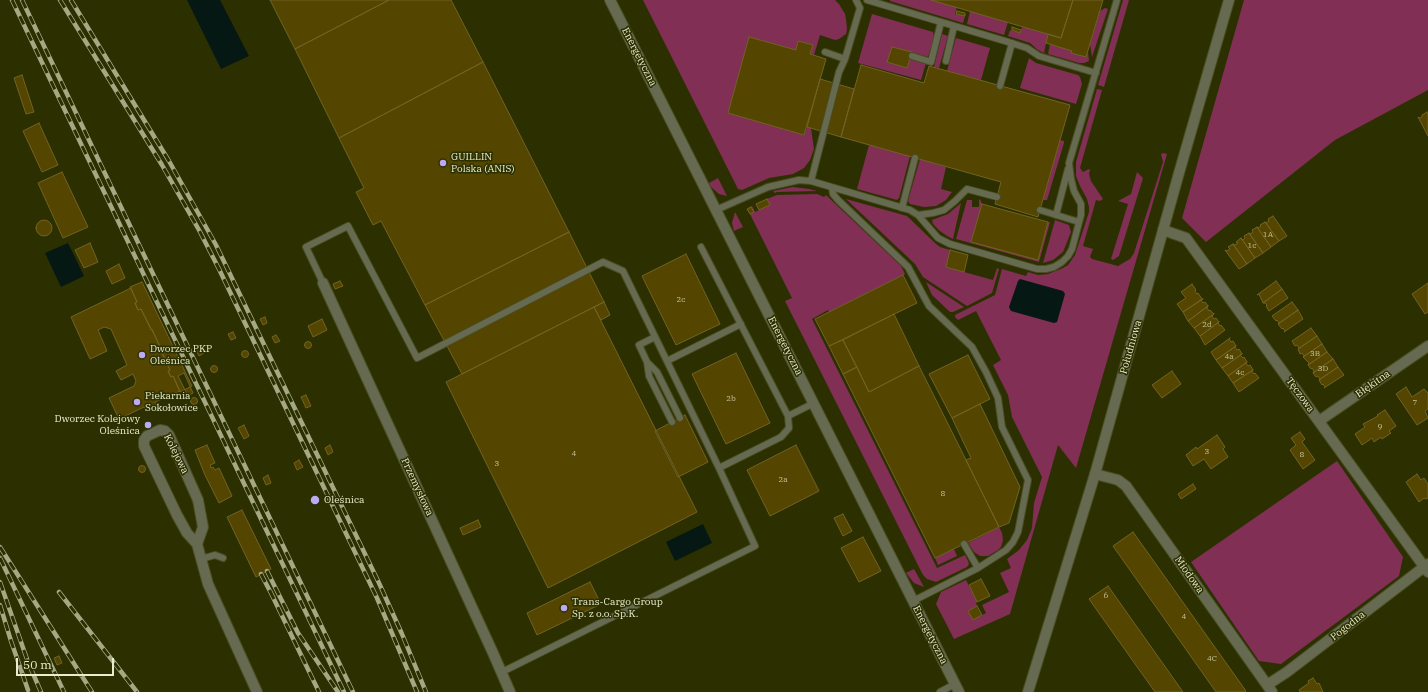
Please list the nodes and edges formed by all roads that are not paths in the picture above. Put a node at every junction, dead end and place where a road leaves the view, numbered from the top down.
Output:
1 (610, 0) edge
2 (856, 0) edge
3 (867, 0) edge
4 (1117, 0) edge
5 (1229, 0) edge
6 (941, 22) junction
7 (954, 26) junction
8 (1012, 43) junction
9 (825, 52) dead end
10 (912, 56) dead end
11 (845, 59) junction
12 (946, 61) dead end
13 (1096, 73) junction
14 (1000, 86) dead end
15 (915, 158) dead end
16 (1070, 163) junction
17 (811, 181) junction
18 (832, 188) junction
19 (996, 197) dead end
20 (902, 208) junction
21 (716, 210) junction
22 (1040, 210) dead end
23 (1056, 215) junction
24 (918, 216) junction
25 (1079, 222) junction
26 (1163, 230) junction
27 (701, 247) dead end
28 (323, 283) joint
29 (741, 324) junction
30 (655, 337) junction
31 (1428, 346) edge
32 (667, 361) junction
33 (647, 362) junction
34 (814, 403) junction
35 (788, 416) junction
36 (680, 418) dead end
37 (672, 422) dead end
38 (1319, 422) junction
39 (719, 468) junction
40 (1095, 474) junction
41 (197, 544) junction
42 (964, 544) dead end
43 (223, 558) dead end
44 (201, 559) junction
45 (978, 568) junction
46 (1427, 568) edge
47 (913, 601) junction
48 (502, 672) junction
49 (957, 688) edge
50 (1269, 688) edge
51 (257, 692) edge
52 (510, 692) edge
53 (940, 692) edge
54 (1028, 692) edge

1 - 21 street, Energetyczna
2 - 11 lane
3 - 6 lane
4 - 13 lane
5 - 26 street, Południowa
6 - 7 lane
6 - 10 lane
7 - 8 lane
7 - 12 lane
8 - 13 lane
8 - 14 lane
9 - 11 lane
11 - 17 lane
13 - 16 lane
15 - 20 lane
16 - 23 lane
16 - 25 lane
17 - 18 lane
17 - 21 lane
18 - 20 lane
18 - 45 lane
19 - 24 lane
20 - 24 lane
21 - 34 street, Energetyczna
22 - 23 lane
23 - 25 lane
24 - 25 lane
26 - 38 street, Tęczowa
26 - 40 street, Południowa
27 - 29 lane
28 - 30 lane
28 - 48 street, Przemysłowa
29 - 32 lane
29 - 35 lane
30 - 32 lane
30 - 33 lane
31 - 38 street, Błękitna
32 - 39 lane
33 - 36 lane
33 - 37 lane
34 - 35 lane
34 - 47 street, Energetyczna
35 - 39 lane
38 - 46 street, Tęczowa
39 - 48 lane
40 - 50 street, Miodowa
40 - 54 street, Południowa
41 - 41 street, Kolejowa
41 - 44 street, Kolejowa
42 - 45 lane
43 - 44 lane
44 - 51 street, Kolejowa
45 - 47 lane
46 - 50 street, Pogodna
47 - 49 street, Energetyczna
48 - 52 street, Przemysłowa
49 - 53 lane

